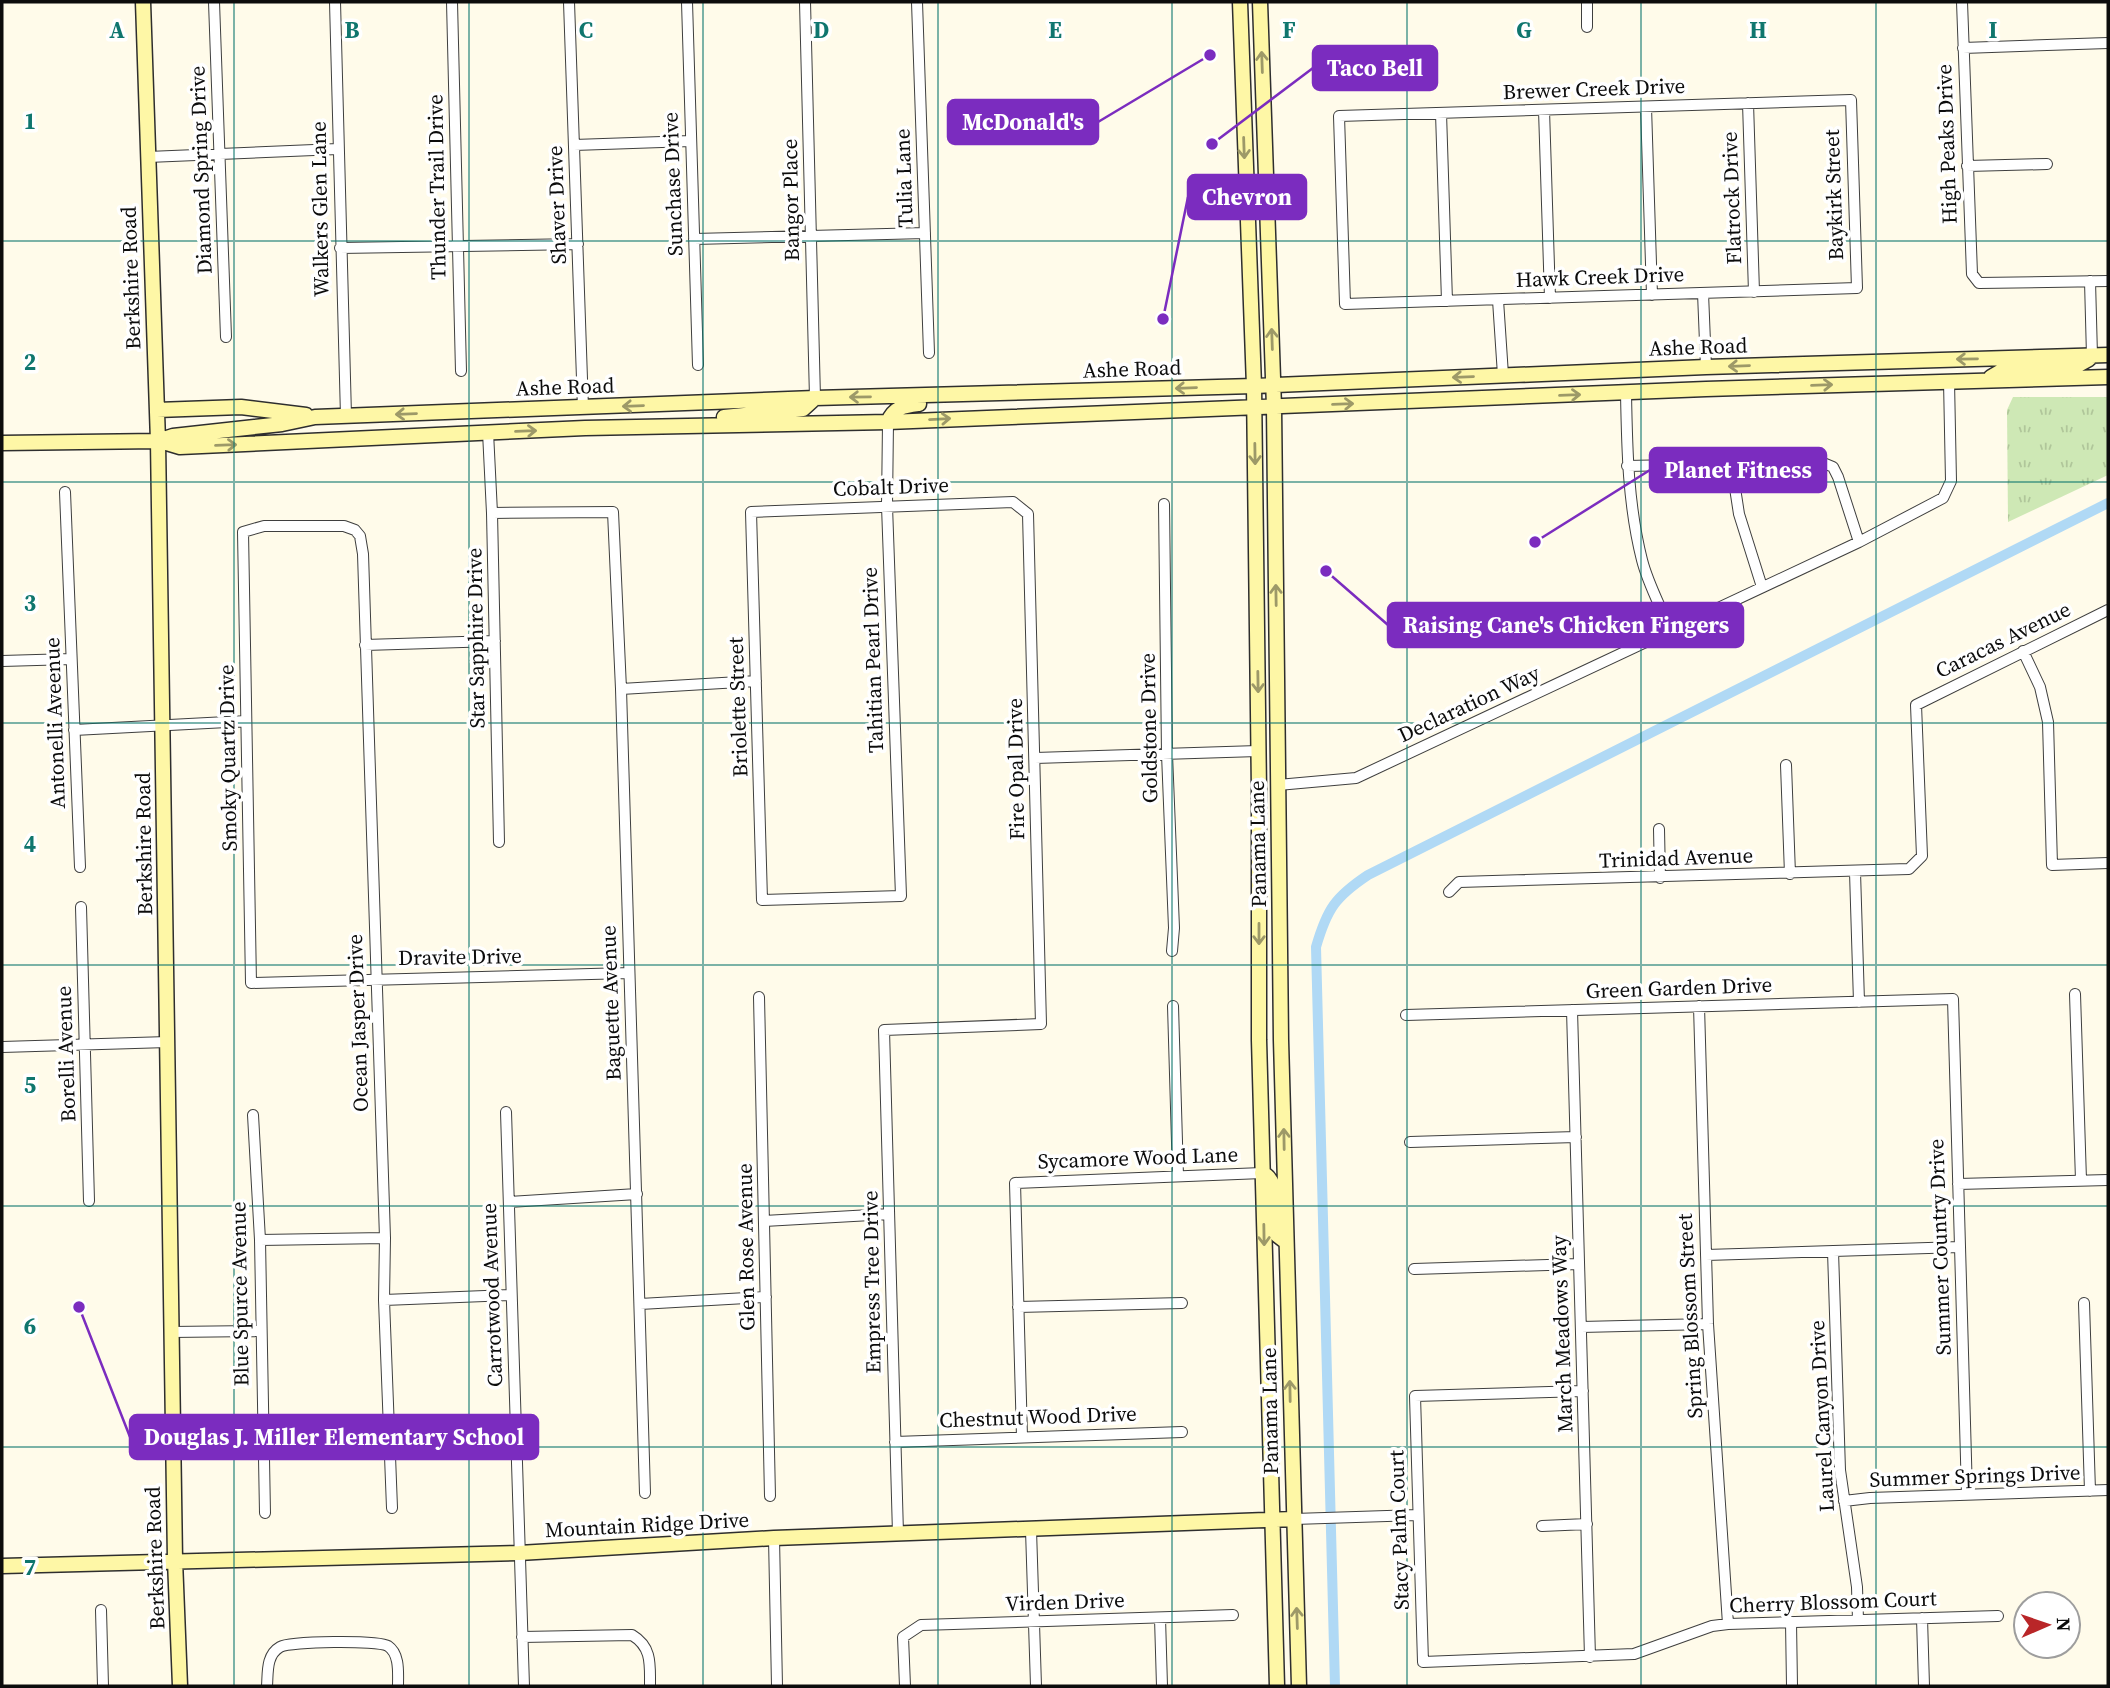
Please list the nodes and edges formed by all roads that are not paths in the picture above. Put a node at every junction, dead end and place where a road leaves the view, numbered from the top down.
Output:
1 (143, 2) edge
2 (214, 2) edge
3 (335, 2) edge
4 (452, 2) edge
5 (569, 2) edge
6 (687, 2) edge
7 (805, 2) edge
8 (917, 2) edge
9 (1240, 2) edge
10 (1260, 2) edge
11 (1587, 2) edge
12 (1962, 2) edge
13 (1587, 27) dead end
14 (2108, 43) edge
15 (1963, 48) junction
16 (1851, 100) joint
17 (1748, 103) junction
18 (1646, 107) junction
19 (1544, 110) junction
20 (1441, 113) junction
21 (691, 141) junction
22 (574, 145) junction
23 (338, 149) junction
24 (219, 154) junction
25 (148, 157) junction
26 (2047, 164) dead end
27 (1967, 166) junction
28 (925, 233) junction
29 (811, 236) junction
30 (694, 239) junction
31 (578, 244) junction
32 (458, 246) junction
33 (340, 248) junction
34 (2090, 281) junction
35 (2108, 281) edge
36 (1857, 288) joint
37 (1754, 292) junction
38 (1703, 293) junction
39 (1652, 295) junction
40 (1550, 298) junction
41 (1498, 300) junction
42 (1447, 301) junction
43 (1345, 304) joint
44 (226, 337) dead end
45 (929, 353) dead end
46 (2108, 355) edge
47 (2092, 356) junction
48 (698, 365) dead end
49 (1706, 367) junction
50 (461, 371) dead end
51 (1503, 375) junction
52 (2108, 377) edge
53 (1987, 380) junction
54 (1949, 381) junction
55 (1273, 384) junction
56 (1254, 386) junction
57 (1078, 391) junction
58 (1626, 393) junction
59 (981, 394) junction
60 (815, 398) junction
61 (1275, 407) junction
62 (583, 408) junction
63 (1254, 408) junction
64 (157, 410) junction
65 (346, 416) junction
66 (315, 417) junction
67 (981, 417) junction
68 (888, 422) junction
69 (700, 425) junction
70 (488, 432) junction
71 (158, 441) junction
72 (2, 443) edge
73 (1731, 462) junction
74 (1627, 466) junction
75 (65, 492) dead end
76 (1164, 504) dead end
77 (887, 506) junction
78 (751, 512) joint
79 (492, 513) junction
80 (1028, 514) joint
81 (360, 537) joint
82 (1859, 542) junction
83 (1762, 587) junction
84 (2108, 610) edge
85 (1671, 630) junction
86 (495, 641) junction
87 (365, 645) junction
88 (2023, 651) junction
89 (71, 659) junction
90 (2, 662) edge
91 (756, 681) junction
92 (621, 689) junction
93 (246, 721) junction
94 (164, 724) junction
95 (74, 730) junction
96 (1258, 751) junction
97 (1167, 754) junction
98 (1035, 758) junction
99 (1786, 765) dead end
100 (1278, 785) junction
101 (1659, 829) dead end
102 (499, 842) dead end
103 (2108, 863) edge
104 (80, 867) dead end
105 (1909, 869) joint
106 (1855, 872) junction
107 (1790, 874) junction
108 (1660, 878) junction
109 (1449, 892) dead end
110 (762, 900) joint
111 (81, 907) dead end
112 (1172, 951) dead end
113 (628, 973) junction
114 (376, 979) junction
115 (251, 983) joint
116 (2075, 994) dead end
117 (759, 997) dead end
118 (1953, 999) joint
119 (1859, 1002) junction
120 (1172, 1006) dead end
121 (1699, 1006) junction
122 (1572, 1010) junction
123 (1406, 1015) dead end
124 (884, 1030) joint
125 (168, 1042) junction
126 (85, 1045) junction
127 (2, 1047) edge
128 (506, 1112) dead end
129 (253, 1115) dead end
130 (1576, 1137) junction
131 (1410, 1142) dead end
132 (1262, 1172) junction
133 (1178, 1176) junction
134 (2108, 1180) edge
135 (2081, 1181) junction
136 (1958, 1184) junction
137 (637, 1195) junction
138 (89, 1201) dead end
139 (509, 1202) junction
140 (889, 1214) junction
141 (764, 1221) junction
142 (385, 1238) junction
143 (260, 1240) junction
144 (1287, 1243) junction
145 (1960, 1248) junction
146 (1833, 1251) junction
147 (1706, 1255) junction
148 (1579, 1264) junction
149 (1414, 1269) dead end
150 (512, 1295) junction
151 (766, 1297) junction
152 (384, 1300) junction
153 (1182, 1303) dead end
154 (2084, 1303) dead end
155 (640, 1304) junction
156 (1018, 1307) junction
157 (1708, 1324) junction
158 (1581, 1327) junction
159 (260, 1331) junction
160 (171, 1332) junction
161 (1583, 1391) junction
162 (1182, 1432) dead end
163 (1022, 1437) junction
164 (895, 1442) junction
165 (2108, 1490) edge
166 (2090, 1491) junction
167 (645, 1493) dead end
168 (1967, 1494) junction
169 (770, 1496) dead end
170 (1844, 1501) junction
171 (392, 1508) dead end
172 (265, 1513) dead end
173 (1418, 1515) junction
174 (1271, 1519) junction
175 (1294, 1519) junction
176 (1587, 1524) junction
177 (1542, 1525) dead end
178 (1031, 1530) junction
179 (898, 1534) junction
180 (774, 1538) junction
181 (519, 1553) junction
182 (175, 1560) junction
183 (2, 1566) edge
184 (101, 1610) dead end
185 (1233, 1615) dead end
186 (1998, 1616) dead end
187 (1160, 1618) junction
188 (1922, 1618) junction
189 (1858, 1620) junction
190 (1791, 1622) junction
191 (1034, 1623) junction
192 (1728, 1624) junction
193 (523, 1637) junction
194 (1590, 1657) junction
195 (1423, 1662) joint
196 (103, 1686) edge
197 (180, 1686) edge
198 (267, 1686) edge
199 (398, 1686) edge
200 (524, 1686) edge
201 (650, 1686) edge
202 (777, 1686) edge
203 (905, 1686) edge
204 (1036, 1686) edge
205 (1162, 1686) edge
206 (1277, 1686) edge
207 (1299, 1686) edge
208 (1793, 1686) edge
209 (1924, 1686) edge

1 - 25 main road, Berkshire Road
2 - 24 street, Diamond Spring Drive
3 - 23 street, Walkers Glen Lane
4 - 32 street, Thunder Trail Drive
5 - 22 street, Shaver Drive
6 - 21 street, Sunchase Drive
7 - 29 street, Bangor Place
8 - 28 street, Tulia Lane
9 -> 56 main road, Panama Lane
55 -> 10 main road, Panama Lane
11 - 13 street
12 - 15 street, High Peaks Drive
14 - 15 street
15 - 27 street, High Peaks Drive
16 - 17 street, Brewer Creek Drive
16 - 36 street, Baykirk Street
17 - 18 street, Brewer Creek Drive
17 - 37 street, Flatrock Drive
18 - 19 street, Brewer Creek Drive
18 - 39 street
19 - 20 street, Brewer Creek Drive
19 - 40 street
20 - 42 street
20 - 43 street, Brewer Creek Drive
21 - 22 street
21 - 30 street, Sunchase Drive
22 - 31 street, Shaver Drive
23 - 24 street
23 - 33 street, Walkers Glen Lane
24 - 25 street
24 - 44 street, Diamond Spring Drive
25 - 64 main road, Berkshire Road
26 - 27 street
27 - 34 street, High Peaks Drive
28 - 29 street
28 - 45 street, Tulia Lane
29 - 30 street
29 - 60 street, Bangor Place
30 - 48 street, Sunchase Drive
31 - 32 street
31 - 62 street, Shaver Drive
32 - 33 street
32 - 50 street, Thunder Trail Drive
33 - 65 street, Walkers Glen Lane
34 - 35 street
34 - 47 street
36 - 37 street, Hawk Creek Drive
37 - 38 street, Hawk Creek Drive
38 - 39 street, Hawk Creek Drive
38 - 49 street
39 - 40 street, Hawk Creek Drive
40 - 41 street, Hawk Creek Drive
41 - 42 street, Hawk Creek Drive
41 - 51 street
42 - 43 street, Hawk Creek Drive
46 - 47 main road, Ashe Road
47 -> 49 main road, Ashe Road
47 - 53 main road
49 - 51 main road, Ashe Road
51 -> 55 main road, Ashe Road
52 - 53 main road, Ashe Road
53 - 54 main road, Ashe Road
58 -> 54 main road, Ashe Road
54 - 82 street, Declaration Way
55 - 56 main road, Ashe Road
55 - 61 main road, Panama Lane
56 -> 57 main road, Ashe Road
56 - 63 main road, Panama Lane
57 - 59 main road, Ashe Road
57 - 67 main road
61 -> 58 main road, Ashe Road
58 - 74 street
59 -> 60 main road, Ashe Road
59 - 68 main road
60 -> 62 main road, Ashe Road
60 - 69 main road
61 - 63 main road, Ashe Road
100 -> 61 main road, Panama Lane
62 -> 65 main road, Ashe Road
63 - 67 main road, Ashe Road
63 -> 96 main road, Panama Lane
64 - 66 main road
64 - 71 main road, Berkshire Road
65 - 66 main road, Ashe Road
66 - 71 main road, Ashe Road
68 -> 67 main road, Ashe Road
68 - 69 main road, Ashe Road
68 - 77 street, Tahitian Pearl Drive
70 -> 69 main road, Ashe Road
71 -> 70 main road, Ashe Road
70 - 79 street, Star Sapphire Drive
71 - 72 main road, Ashe Road
71 - 94 main road, Berkshire Road
73 - 74 street
73 - 82 street
73 - 83 street
74 - 85 street
75 - 89 street, Antonelli Aveenue
76 - 97 street, Goldstone Drive
77 - 78 street, Cobalt Drive
77 - 80 street, Cobalt Drive
77 - 110 street, Tahitian Pearl Drive
78 - 91 street, Briolette Street
79 - 86 street, Star Sapphire Drive
79 - 92 street, Baguette Avenue
80 - 98 street, Fire Opal Drive
81 - 87 street, Ocean Jasper Drive
81 - 93 street, Smoky Quartz Drive
82 - 83 street, Declaration Way
83 - 85 street, Declaration Way
84 - 88 street, Caracas Avenue
85 - 100 street, Declaration Way
86 - 87 street
86 - 102 street, Star Sapphire Drive
87 - 114 street, Ocean Jasper Drive
88 - 103 street
88 - 105 street, Caracas Avenue
89 - 90 street
89 - 95 street, Antonelli Aveenue
91 - 92 street
91 - 110 street, Briolette Street
92 - 113 street, Baguette Avenue
93 - 94 street
93 - 115 street, Smoky Quartz Drive
94 - 95 street
94 - 125 main road, Berkshire Road
95 - 104 street, Antonelli Aveenue
96 - 97 street
96 - 100 main road
96 -> 132 main road, Panama Lane
97 - 98 street
97 - 112 street, Goldstone Drive
98 - 124 street, Fire Opal Drive
99 - 107 street
144 -> 100 main road, Panama Lane
101 - 108 street
105 - 106 street, Trinidad Avenue
106 - 107 street, Trinidad Avenue
106 - 119 street
107 - 108 street, Trinidad Avenue
108 - 109 street, Trinidad Avenue
111 - 126 street, Borelli Avenue
113 - 114 street, Dravite Drive
113 - 137 street, Baguette Avenue
114 - 115 street, Dravite Drive
114 - 142 street, Ocean Jasper Drive
116 - 135 street
117 - 141 street, Glen Rose Avenue
118 - 119 street, Green Garden Drive
118 - 136 street, Summer Country Drive
119 - 121 street, Green Garden Drive
120 - 133 street
121 - 122 street, Green Garden Drive
121 - 147 street, Spring Blossom Street
122 - 123 street, Green Garden Drive
122 - 130 street, March Meadows Way
124 - 140 street, Empress Tree Drive
125 - 126 street
125 - 160 main road, Berkshire Road
126 - 127 street
126 - 138 street, Borelli Avenue
128 - 139 street, Carrotwood Avenue
129 - 143 street, Blue Spurce Avenue
130 - 131 street
130 - 148 street, March Meadows Way
132 - 133 street, Sycamore Wood Lane
132 - 144 main road
132 -> 174 main road, Panama Lane
133 - 156 street, Sycamore Wood Lane
134 - 135 street
135 - 136 street
136 - 145 street, Summer Country Drive
137 - 139 street
137 - 155 street, Baguette Avenue
139 - 150 street, Carrotwood Avenue
140 - 141 street
140 - 164 street, Empress Tree Drive
141 - 151 street, Glen Rose Avenue
142 - 143 street
142 - 152 street, Ocean Jasper Drive
143 - 159 street, Blue Spurce Avenue
175 -> 144 main road, Panama Lane
145 - 146 street
145 - 168 street, Summer Country Drive
146 - 147 street
146 - 170 street, Laurel Canyon Drive
147 - 157 street, Spring Blossom Street
148 - 149 street
148 - 158 street, March Meadows Way
150 - 152 street
150 - 181 street, Carrotwood Avenue
151 - 155 street
151 - 169 street, Glen Rose Avenue
152 - 171 street, Ocean Jasper Drive
153 - 156 street
154 - 166 street
155 - 167 street, Baguette Avenue
156 - 163 street
157 - 158 street
157 - 192 street, Spring Blossom Street
158 - 161 street, March Meadows Way
159 - 160 street
159 - 172 street, Blue Spurce Avenue
160 - 182 main road, Berkshire Road
161 - 173 street, Stacy Palm Court
161 - 176 street, March Meadows Way
162 - 163 street, Chestnut Wood Drive
163 - 164 street, Chestnut Wood Drive
164 - 179 street, Empress Tree Drive
165 - 166 street, Summer Springs Drive
166 - 168 street, Summer Springs Drive
168 - 170 street, Summer Springs Drive
170 - 189 street, Laurel Canyon Drive
173 - 175 street
173 - 195 street, Stacy Palm Court
174 - 175 main road, Mountain Ridge Drive
174 - 178 main road, Mountain Ridge Drive
174 - 206 main road, Panama Lane
207 -> 175 main road, Panama Lane
176 - 177 street
176 - 194 street, March Meadows Way
178 - 179 main road, Mountain Ridge Drive
178 - 191 street
179 - 180 main road, Mountain Ridge Drive
180 - 181 main road, Mountain Ridge Drive
180 - 202 street
181 - 182 main road, Mountain Ridge Drive
181 - 193 street, Carrotwood Avenue
182 - 183 main road, Mountain Ridge Drive
182 - 197 main road, Berkshire Road
184 - 196 street
185 - 187 street, Virden Drive
186 - 188 street, Cherry Blossom Court
187 - 191 street, Virden Drive
187 - 205 street
188 - 189 street, Cherry Blossom Court
188 - 209 street
189 - 190 street, Cherry Blossom Court
190 - 192 street, Cherry Blossom Court
190 - 208 street
191 - 203 street, Virden Drive
191 - 204 street
192 - 194 street, Cherry Blossom Court
193 - 200 street, Carrotwood Avenue
193 - 201 street
194 - 195 street, Cherry Blossom Court
198 - 199 street

